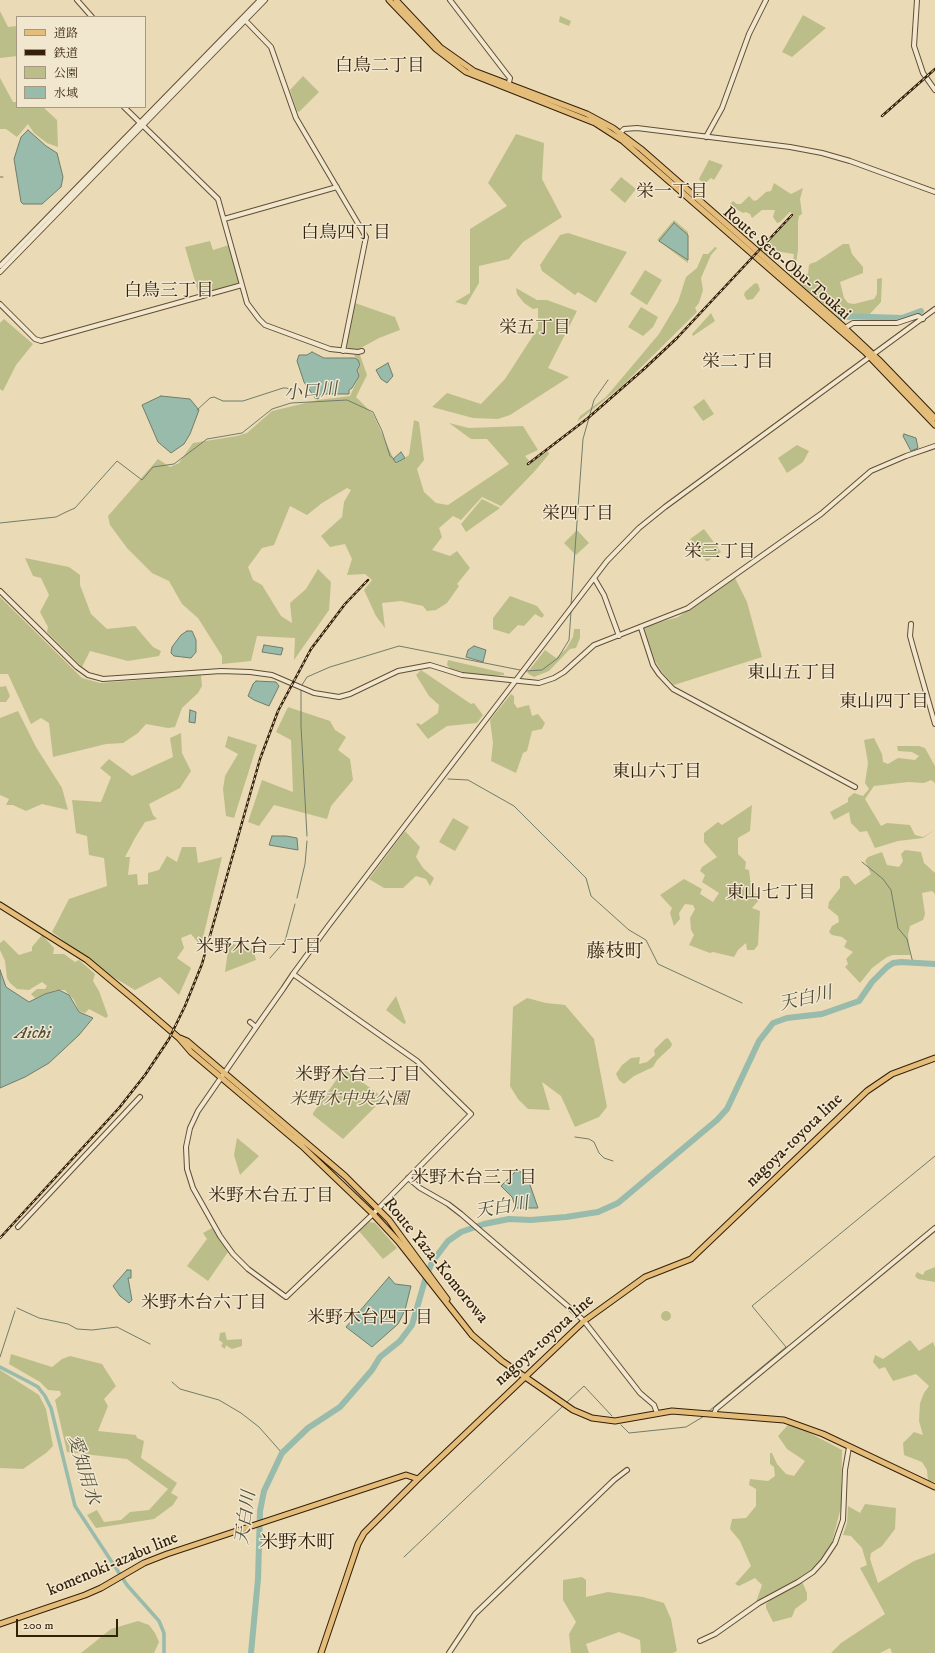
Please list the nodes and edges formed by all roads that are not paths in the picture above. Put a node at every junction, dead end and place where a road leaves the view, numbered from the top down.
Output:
1 (77, 0) edge
2 (260, 0) edge
3 (265, 0) edge
4 (390, 0) edge
5 (396, 0) edge
6 (450, 0) edge
7 (766, 0) edge
8 (917, 0) edge
9 (91, 16) edge
10 (246, 20) junction
11 (508, 88) junction
12 (935, 90) edge
13 (125, 108) edge
14 (142, 123) junction
15 (620, 133) junction
16 (706, 137) junction
17 (337, 187) junction
18 (935, 192) edge
19 (224, 220) junction
20 (0, 266) edge
21 (0, 272) edge
22 (242, 285) junction
23 (0, 304) edge
24 (935, 309) edge
25 (923, 318) junction
26 (845, 328) junction
27 (343, 351) junction
28 (362, 351) dead end
29 (872, 356) junction
30 (935, 418) edge
31 (935, 425) edge
32 (935, 446) edge
33 (594, 578) junction
34 (0, 591) edge
35 (911, 624) dead end
36 (641, 628) junction
37 (619, 636) junction
38 (515, 681) junction
39 (935, 724) edge
40 (855, 787) dead end
41 (0, 905) edge
42 (293, 974) junction
43 (250, 1022) dead end
44 (256, 1027) junction
45 (935, 1058) edge
46 (223, 1074) junction
47 (140, 1098) dead end
48 (408, 1178) junction
49 (378, 1209) junction
50 (373, 1214) junction
51 (18, 1227) dead end
52 (935, 1228) edge
53 (584, 1321) junction
54 (524, 1377) junction
55 (657, 1413) junction
56 (714, 1414) junction
57 (849, 1447) junction
58 (627, 1470) dead end
59 (418, 1479) junction
60 (935, 1487) edge
61 (0, 1624) edge
62 (700, 1640) dead end
63 (321, 1653) edge
64 (449, 1653) edge

1 - 9 street
2 - 14 street
3 - 10 street
4 - 11 main road, Route Seto-Obu-Toukai
5 - 11 main road, Route Seto-Obu-Toukai
6 - 11 street
7 - 16 street
8 - 12 street
10 - 14 street
10 - 17 street
11 - 15 main road, Route Seto-Obu-Toukai
11 - 29 main road, Route Seto-Obu-Toukai
13 - 14 street
14 - 19 street
14 - 20 street
14 - 21 street
15 - 16 street
15 - 26 main road, Route Seto-Obu-Toukai
16 - 18 street
17 - 19 street
17 - 27 street
19 - 22 street
22 - 23 street
22 - 27 street
24 - 25 street
25 - 26 street
25 - 29 street
26 - 29 main road, Route Seto-Obu-Toukai
27 - 28 street
29 - 30 main road, Route Seto-Obu-Toukai
29 - 31 main road, Route Seto-Obu-Toukai
29 - 33 street
32 - 36 street
33 - 37 street
33 - 38 street
34 - 38 street
35 - 39 street
36 - 37 street
36 - 40 street
37 - 38 street
38 - 42 street
41 - 46 main road, Route Yaza-Komorowa
42 - 44 street
42 - 48 street
43 - 44 street
44 - 46 street
45 - 53 main road, nagoya-toyota line
46 - 49 main road, Route Yaza-Komorowa
46 - 50 main road, Route Yaza-Komorowa
46 - 50 street
47 - 51 street
48 - 49 street
48 - 53 street
49 - 50 street
49 - 54 main road, Route Yaza-Komorowa
50 - 54 main road, Route Yaza-Komorowa
52 - 56 street
53 - 54 main road, nagoya-toyota line
53 - 55 street
54 - 55 main road, Route Yaza-Komorowa
54 - 59 main road, nagoya-toyota line
55 - 56 main road, Route Yaza-Komorowa
56 - 57 main road, Route Yaza-Komorowa
57 - 60 main road, Route Yaza-Komorowa
57 - 62 street
58 - 64 street
59 - 61 main road, komenoki-azabu line
59 - 63 main road, nagoya-toyota line

